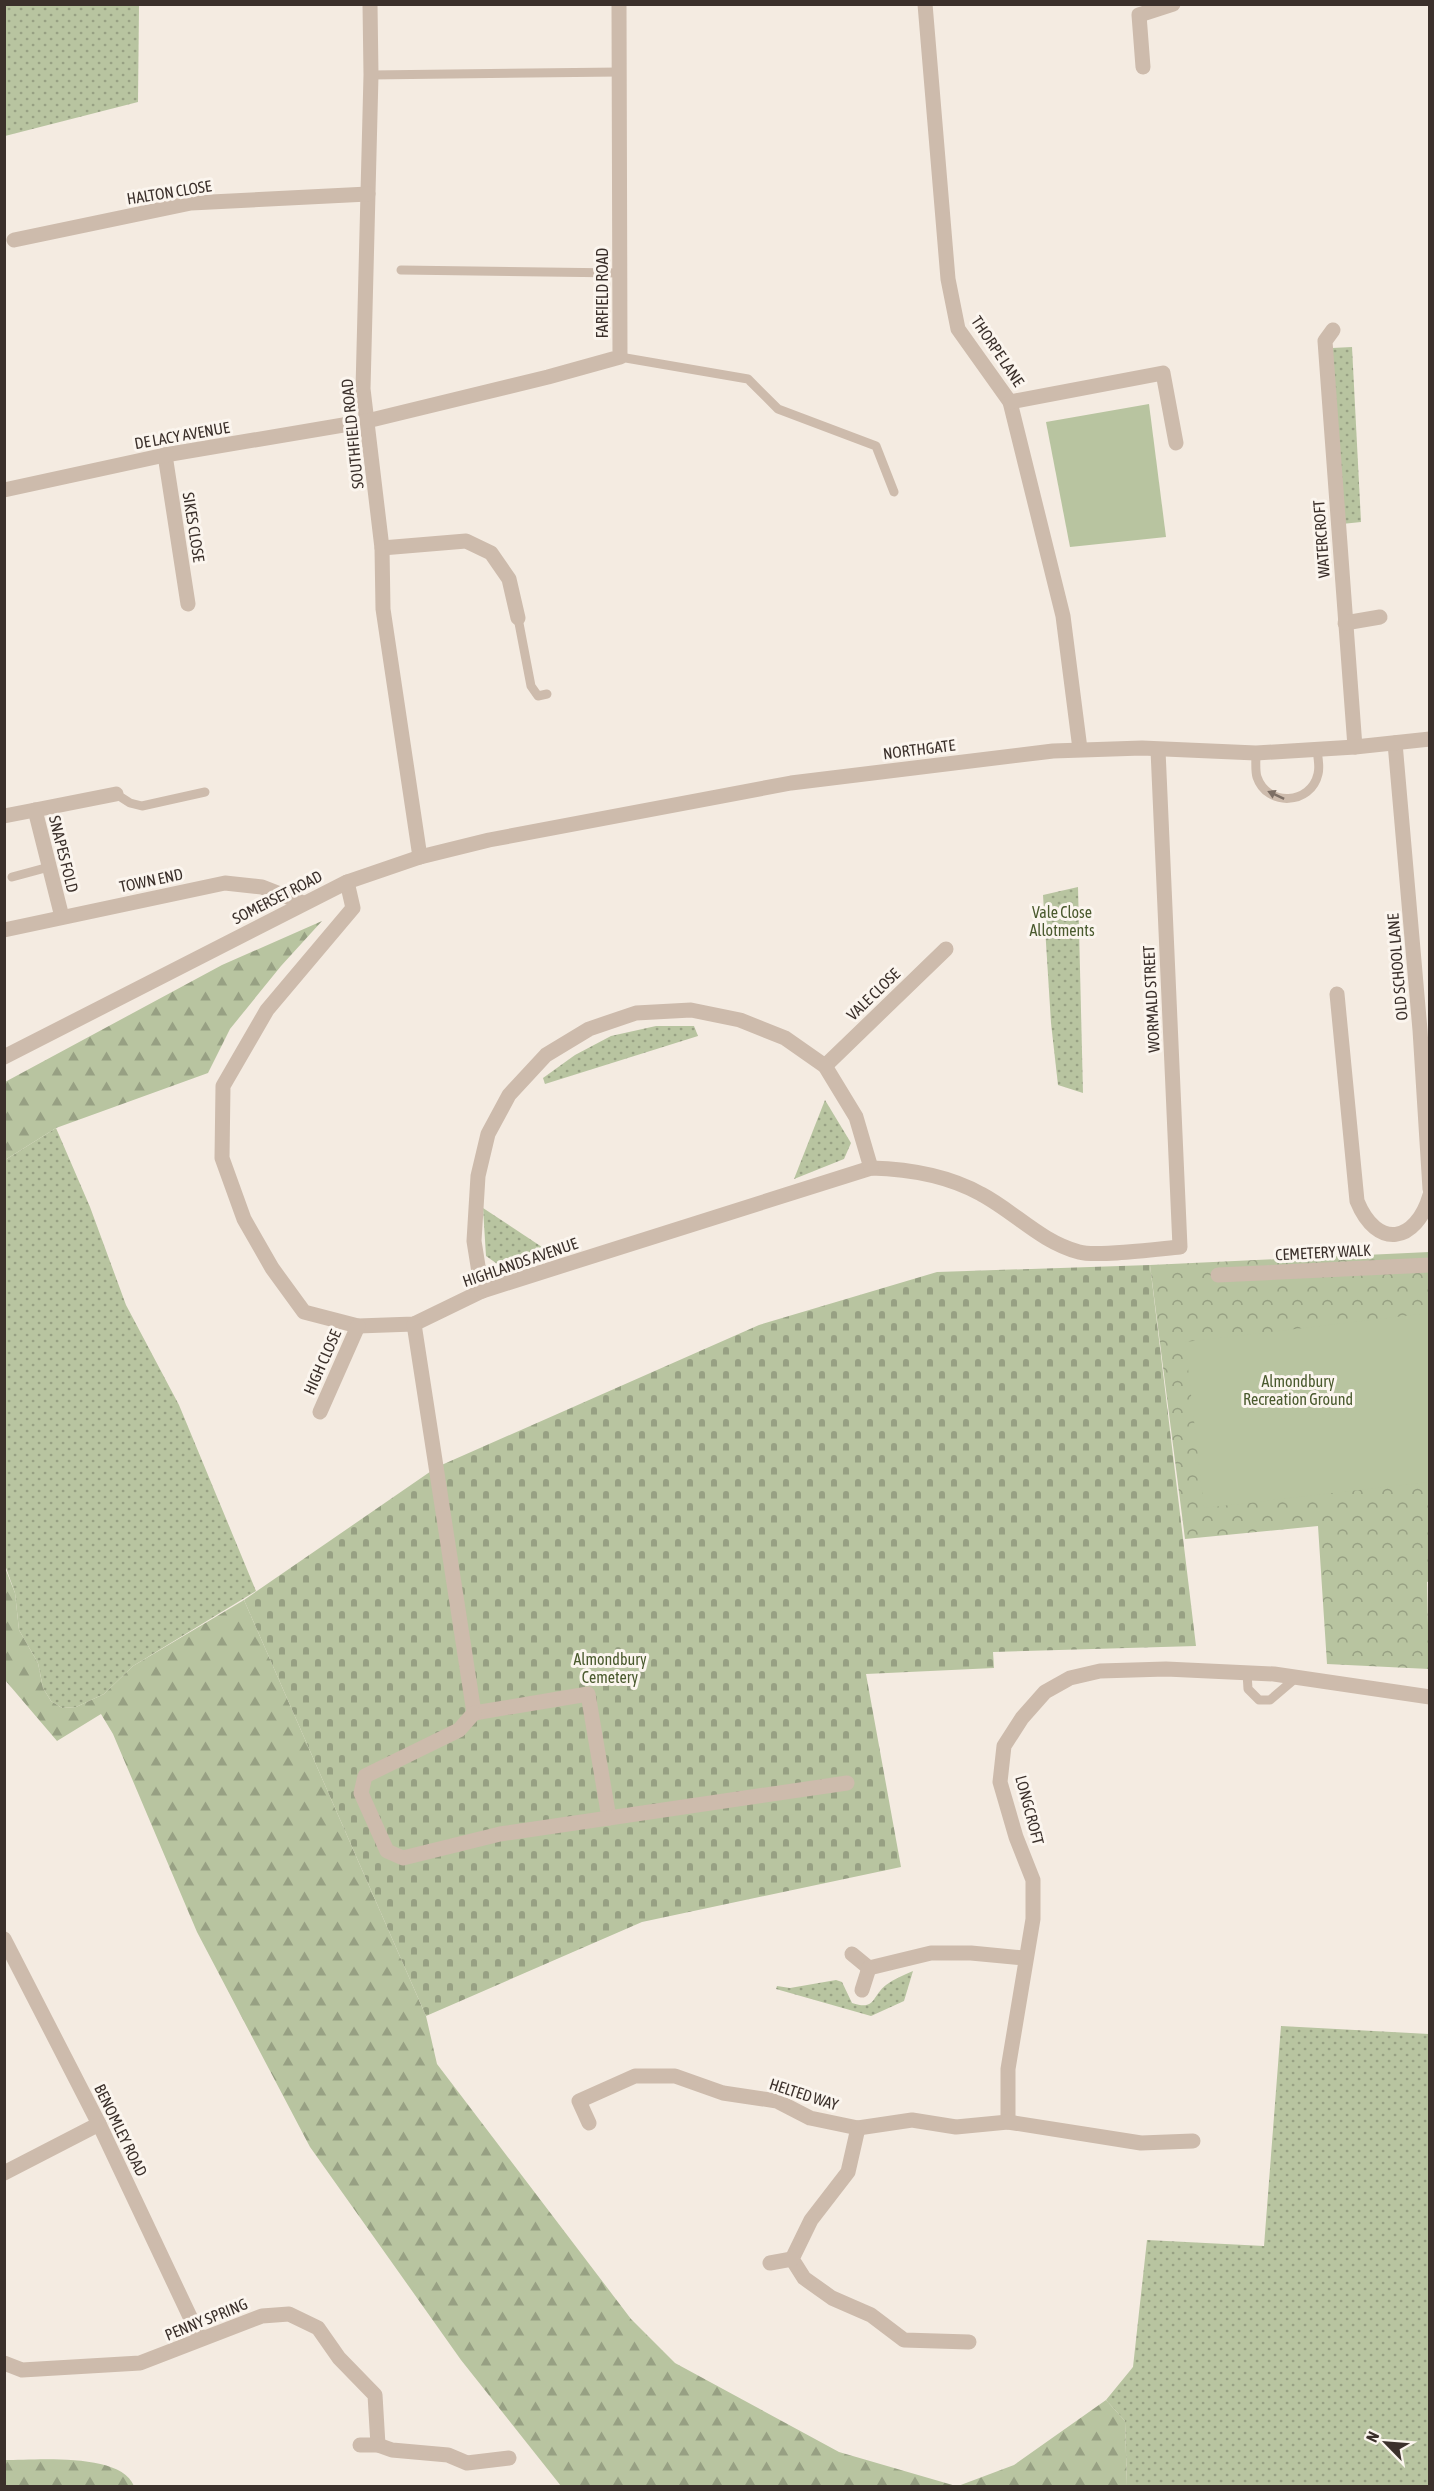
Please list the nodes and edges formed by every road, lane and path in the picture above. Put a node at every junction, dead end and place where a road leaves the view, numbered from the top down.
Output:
1 (370, 4) edge
2 (619, 4) edge
3 (925, 4) edge
4 (1173, 4) edge
5 (1138, 10) edge
6 (1143, 67) dead end
7 (619, 72) junction
8 (371, 75) junction
9 (368, 194) junction
10 (15, 240) dead end
11 (401, 270) dead end
12 (620, 273) junction
13 (1333, 330) dead end
14 (620, 357) junction
15 (1010, 402) junction
16 (367, 421) junction
17 (1176, 443) dead end
18 (165, 455) junction
19 (4, 490) edge
20 (894, 492) dead end
21 (382, 548) junction
22 (189, 604) dead end
23 (1380, 617) dead end
24 (518, 618) joint
25 (1345, 623) junction
26 (547, 694) dead end
27 (1430, 739) edge
28 (1395, 743) junction
29 (1355, 747) junction
30 (1080, 748) junction
31 (1158, 750) junction
32 (1317, 750) junction
33 (1256, 753) junction
34 (205, 792) dead end
35 (116, 794) joint
36 (35, 810) junction
37 (4, 816) edge
38 (420, 857) junction
39 (49, 867) junction
40 (12, 877) dead end
41 (347, 882) junction
42 (303, 903) junction
43 (62, 917) junction
44 (4, 930) edge
45 (946, 949) dead end
46 (1338, 994) dead end
47 (1425, 1034) edge
48 (4, 1057) edge
49 (825, 1065) junction
50 (871, 1168) junction
51 (1430, 1189) edge
52 (1430, 1195) edge
53 (1180, 1248) joint
54 (1430, 1265) edge
55 (1218, 1275) dead end
56 (482, 1292) junction
57 (414, 1324) junction
58 (358, 1326) junction
59 (320, 1412) dead end
60 (1248, 1673) junction
61 (1297, 1677) junction
62 (1430, 1697) edge
63 (474, 1713) junction
64 (847, 1784) dead end
65 (609, 1818) junction
66 (4, 1939) edge
67 (852, 1954) dead end
68 (1024, 1958) junction
69 (869, 1968) junction
70 (862, 1990) dead end
71 (1008, 2122) junction
72 (99, 2124) junction
73 (589, 2124) dead end
74 (858, 2128) junction
75 (1193, 2140) dead end
76 (4, 2173) edge
77 (792, 2259) junction
78 (770, 2263) dead end
79 (200, 2338) junction
80 (969, 2342) dead end
81 (4, 2363) edge
82 (360, 2445) dead end
83 (378, 2445) junction
84 (509, 2458) dead end

1 - 8 street, SOUTHFIELD ROAD
2 - 7 street, FARFIELD ROAD
3 - 15 street, THORPE LANE
4 - 5 street
5 - 6 street
7 - 8 lane
7 - 12 street, FARFIELD ROAD
8 - 9 street, SOUTHFIELD ROAD
9 - 10 street, HALTON CLOSE
9 - 16 street, SOUTHFIELD ROAD
11 - 12 lane
12 - 14 street, FARFIELD ROAD
13 - 25 street, WATERCROFT
14 - 16 street, FARFIELD ROAD
14 - 20 lane
15 - 17 street
15 - 30 street, THORPE LANE
16 - 18 street, DE LACY AVENUE
16 - 21 street, SOUTHFIELD ROAD
18 - 19 street, DE LACY AVENUE
18 - 22 street, SIKES CLOSE
21 - 24 street
21 - 38 street, SOUTHFIELD ROAD
23 - 25 street
24 - 26 lane
25 - 29 street, WATERCROFT
27 - 28 street, NORTHGATE
28 - 29 street, NORTHGATE
28 - 47 street, OLD SCHOOL LANE
29 - 32 street, NORTHGATE
30 - 31 street, NORTHGATE
30 - 38 street, NORTHGATE
31 - 33 street, NORTHGATE
31 - 53 street, WORMALD STREET
32 - 33 street, NORTHGATE
32 -> 33 lane
34 - 35 lane
35 - 36 street, SNAPES FOLD
36 - 37 street
36 - 39 street, SNAPES FOLD
38 - 41 street, SOMERSET ROAD
39 - 40 lane
39 - 43 street, SNAPES FOLD
41 - 42 street, SOMERSET ROAD
41 - 58 street, HIGHLANDS AVENUE
42 - 43 street, TOWN END
42 - 48 street, SOMERSET ROAD
43 - 44 street, TOWN END
45 - 49 street, VALE CLOSE
46 - 52 street
47 - 51 street, OLD SCHOOL LANE
49 - 50 street
49 - 56 street
50 - 53 street, HIGHLANDS AVENUE
50 - 56 street, HIGHLANDS AVENUE
54 - 55 street, CEMETERY WALK
56 - 57 street, HIGHLANDS AVENUE
57 - 58 street, HIGHLANDS AVENUE
57 - 63 street
58 - 59 street, HIGH CLOSE
60 - 61 street, LONGCROFT
60 - 61 lane
60 - 68 street, LONGCROFT
61 - 62 street, LONGCROFT
63 - 65 street
63 - 65 street
64 - 65 street
66 - 72 street, BENOMLEY ROAD
67 - 69 street
68 - 69 street
68 - 71 street, LONGCROFT
69 - 70 street
71 - 74 street, HELTED WAY
71 - 75 street, HELTED WAY
72 - 76 street
72 - 79 street, BENOMLEY ROAD
73 - 74 street, HELTED WAY
74 - 77 street
77 - 78 street
77 - 80 street
79 - 81 street, PENNY SPRING
79 - 83 street, PENNY SPRING
82 - 83 street
83 - 84 street

